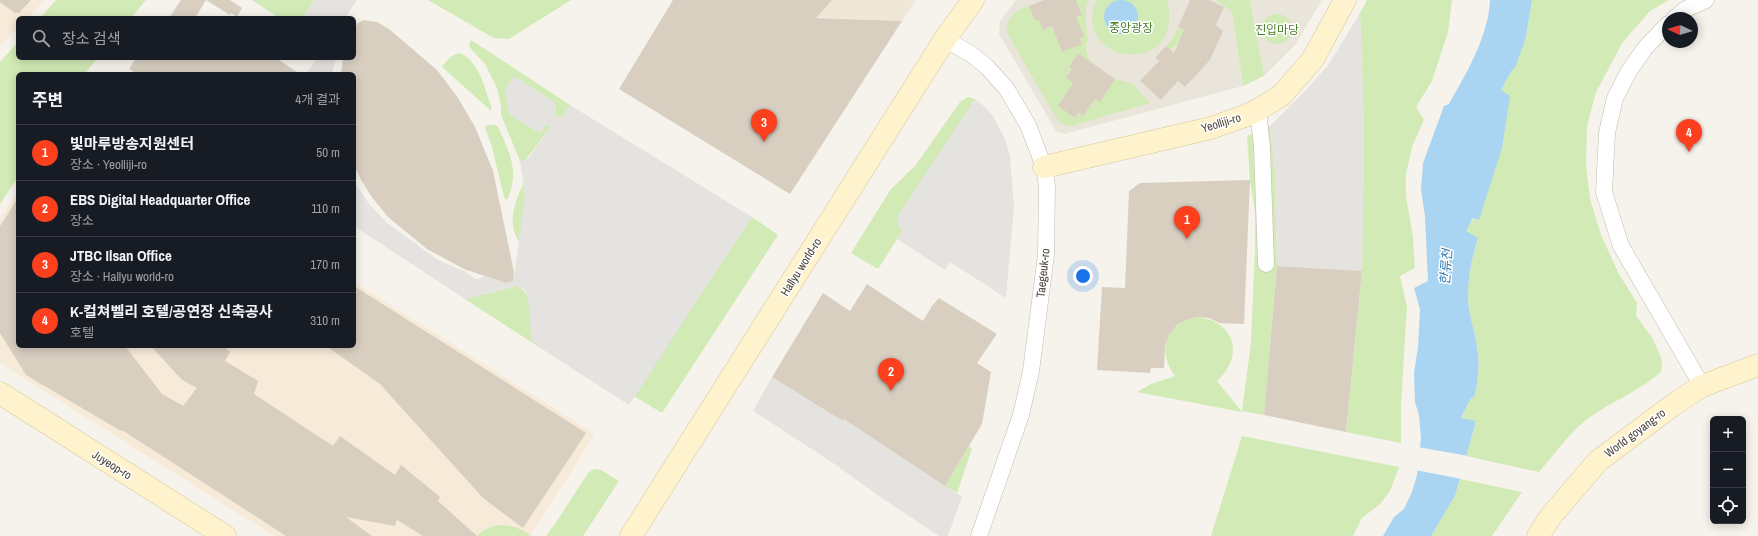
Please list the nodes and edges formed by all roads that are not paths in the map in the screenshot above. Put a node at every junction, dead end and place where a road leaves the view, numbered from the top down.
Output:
1 (973, 0) edge
2 (1345, 0) edge
3 (1706, 0) edge
4 (1682, 12) edge
5 (1662, 30) edge
6 (945, 39) junction
7 (1258, 110) junction
8 (1044, 167) junction
9 (1266, 264) dead end
10 (1758, 365) edge
11 (1702, 386) junction
12 (0, 393) edge
13 (224, 536) edge
14 (631, 536) edge
15 (979, 536) edge
16 (1538, 536) edge

1 - 6 main road, Hallyu world-ro
2 - 7 main road, Yeolliji-ro
3 - 4 street
5 - 11 street
6 - 8 street, Taegeuk-ro
6 - 14 main road, Hallyu world-ro
7 - 8 main road, Yeolliji-ro
7 - 9 street
8 - 15 street, Taegeuk-ro
10 - 11 main road, World goyang-ro
11 - 16 main road, World goyang-ro
12 - 13 main road, Juyeop-ro

